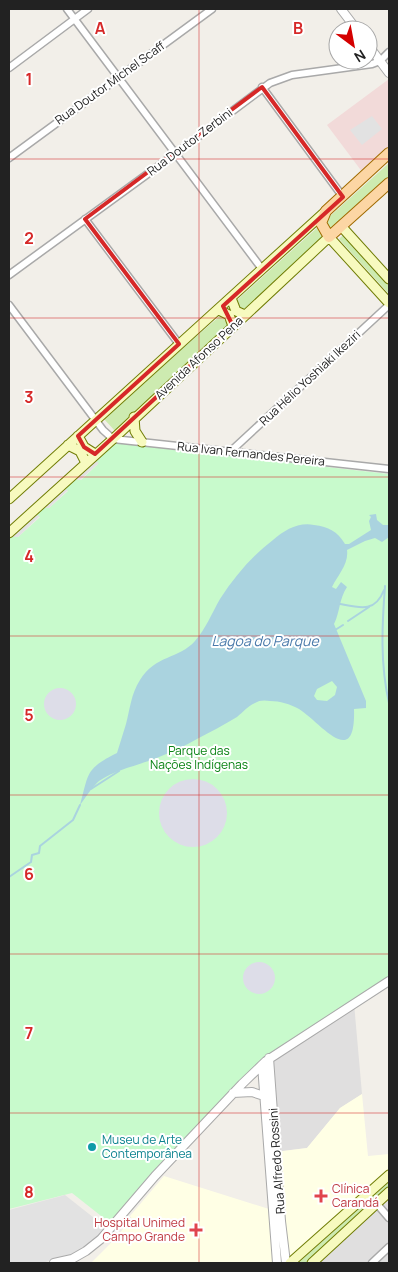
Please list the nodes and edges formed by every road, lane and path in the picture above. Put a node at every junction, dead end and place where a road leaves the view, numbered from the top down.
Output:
1 (68, 9) edge
2 (88, 9) edge
3 (212, 9) edge
4 (341, 9) edge
5 (75, 18) junction
6 (349, 20) edge
7 (389, 52) edge
8 (378, 58) edge
9 (380, 61) junction
10 (9, 68) edge
11 (389, 73) edge
12 (118, 78) junction
13 (262, 87) junction
14 (389, 153) edge
15 (176, 154) junction
16 (9, 158) edge
17 (389, 183) edge
18 (342, 197) junction
19 (326, 211) junction
20 (85, 219) junction
21 (341, 226) junction
22 (329, 238) junction
23 (262, 269) junction
24 (9, 275) edge
25 (389, 279) edge
26 (231, 298) junction
27 (389, 304) edge
28 (9, 305) edge
29 (219, 310) junction
30 (245, 315) junction
31 (233, 326) junction
32 (179, 344) junction
33 (134, 418) junction
34 (96, 420) junction
35 (78, 436) junction
36 (112, 439) junction
37 (142, 442) junction
38 (68, 445) junction
39 (231, 451) junction
40 (95, 454) junction
41 (86, 463) junction
42 (389, 468) edge
43 (10, 497) edge
44 (9, 532) edge
45 (389, 981) edge
46 (270, 1058) junction
47 (262, 1065) junction
48 (233, 1093) junction
49 (264, 1096) junction
50 (389, 1175) edge
51 (379, 1183) junction
52 (389, 1195) edge
53 (376, 1204) junction
54 (389, 1218) edge
55 (389, 1247) edge
56 (54, 1263) edge
57 (277, 1263) edge
58 (286, 1263) edge
59 (290, 1263) edge
60 (312, 1263) edge
61 (372, 1263) edge

1 - 5 street
2 - 5 street
3 - 12 street, Rua Doutor Michel Scaff
4 - 6 street
5 - 10 street
5 - 12 street
7 - 9 street
8 - 9 street
9 - 11 street
9 - 13 street, Rua Doutor Zerbini
12 - 15 street
12 - 16 street, Rua Doutor Michel Scaff
13 - 15 street, Rua Doutor Zerbini
13 - 18 street
14 - 18 main road, Avenida Afonso Pena
15 - 20 street, Rua Doutor Zerbini
15 - 23 street
17 - 21 main road, Avenida Afonso Pena
18 - 19 main road, Avenida Afonso Pena
19 - 22 main road
19 - 23 main road, Avenida Afonso Pena
20 - 24 street, Rua Doutor Zerbini
20 - 32 street
21 - 22 main road, Avenida Afonso Pena
21 - 25 main road
22 - 27 main road
22 - 30 main road, Avenida Afonso Pena
23 - 26 main road, Avenida Afonso Pena
26 - 29 main road, Avenida Afonso Pena
26 - 30 main road
27 - 39 street, Rua Hélio Yoshiaki Ikeziri
28 - 34 street
29 - 31 main road
29 - 32 main road, Avenida Afonso Pena
30 - 31 main road, Avenida Afonso Pena
31 - 33 main road, Avenida Afonso Pena
32 - 34 main road, Avenida Afonso Pena
33 - 36 main road, Avenida Afonso Pena
33 - 37 main road
34 - 35 main road, Avenida Afonso Pena
34 - 36 street
35 - 38 main road, Avenida Afonso Pena
35 - 40 main road
36 - 37 street, Rua Ivan Fernandes Pereira
36 - 40 main road, Avenida Afonso Pena
37 - 39 street, Rua Ivan Fernandes Pereira
38 - 41 main road
38 - 43 main road, Avenida Afonso Pena
39 - 42 street, Rua Ivan Fernandes Pereira
40 - 41 main road, Avenida Afonso Pena
41 - 44 main road, Avenida Afonso Pena
45 - 46 street
46 - 47 street
46 - 58 street, Rua Alfredo Rossini
47 - 48 street
47 - 49 street
48 - 49 street
48 - 56 street
49 - 57 street
50 - 51 main road
51 - 53 main road
51 - 59 main road
52 - 53 main road
53 - 54 street
53 - 60 main road
55 - 61 street

